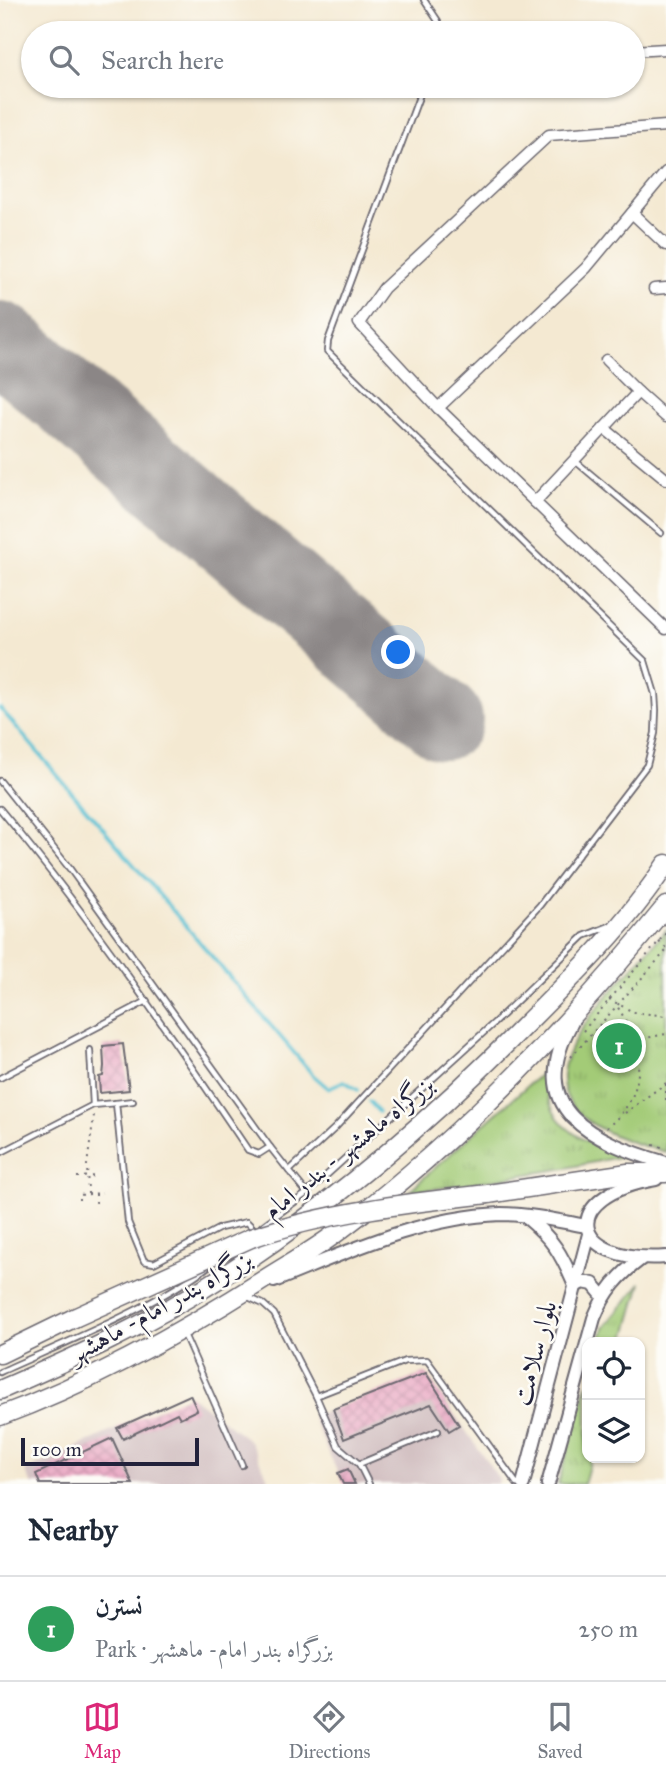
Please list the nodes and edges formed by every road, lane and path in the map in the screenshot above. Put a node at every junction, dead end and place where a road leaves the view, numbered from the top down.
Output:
1 (424, 0) edge
2 (438, 21) edge
3 (666, 49) edge
4 (645, 50) edge
5 (419, 98) edge
6 (666, 126) edge
7 (666, 173) edge
8 (632, 213) junction
9 (666, 245) edge
10 (666, 288) edge
11 (654, 289) dead end
12 (606, 360) dead end
13 (638, 392) junction
14 (438, 408) junction
15 (666, 417) edge
16 (604, 428) junction
17 (574, 460) junction
18 (666, 479) edge
19 (535, 502) junction
20 (661, 533) dead end
21 (666, 629) edge
22 (0, 781) edge
23 (0, 809) edge
24 (666, 864) edge
25 (666, 906) edge
26 (619, 922) junction
27 (666, 933) edge
28 (666, 951) edge
29 (604, 994) junction
30 (147, 1001) junction
31 (582, 1005) junction
32 (617, 1006) junction
33 (666, 1016) edge
34 (581, 1034) dead end
35 (666, 1034) edge
36 (575, 1043) dead end
37 (637, 1046) junction
38 (90, 1050) dead end
39 (0, 1077) edge
40 (666, 1084) edge
41 (133, 1101) dead end
42 (666, 1101) edge
43 (116, 1103) junction
44 (93, 1105) junction
45 (625, 1114) junction
46 (616, 1133) dead end
47 (653, 1145) dead end
48 (270, 1147) junction
49 (666, 1148) edge
50 (0, 1153) edge
51 (666, 1163) edge
52 (289, 1171) junction
53 (96, 1175) dead end
54 (666, 1175) edge
55 (87, 1176) junction
56 (77, 1177) dead end
57 (96, 1193) junction
58 (102, 1193) dead end
59 (88, 1194) junction
60 (307, 1194) junction
61 (79, 1200) dead end
62 (101, 1202) dead end
63 (525, 1216) junction
64 (588, 1230) junction
65 (257, 1231) junction
66 (666, 1257) edge
67 (642, 1258) junction
68 (575, 1286) junction
69 (241, 1294) junction
70 (603, 1296) junction
71 (181, 1328) junction
72 (0, 1354) edge
73 (0, 1372) edge
74 (0, 1390) edge
75 (316, 1396) junction
76 (0, 1416) edge
77 (438, 1431) dead end
78 (359, 1464) junction
79 (242, 1465) dead end
80 (369, 1484) edge
81 (517, 1484) edge
82 (523, 1484) edge
83 (548, 1484) edge

1 - 2 lane
3 - 4 street
5 - 52 lane
6 - 14 street
7 - 8 street
8 - 9 street
8 - 14 street
10 - 11 street
12 - 13 street
13 - 15 street
13 - 16 street
14 - 19 street
16 - 17 street
16 - 18 street
17 - 19 street
17 - 20 lane
19 - 21 street
22 - 48 lane
23 - 30 lane
24 - 26 highway, بزرگراه ماهشهر - بندر امام
25 - 29 highway, بزرگراه بندر امام- ماهشهر
26 - 60 lane
26 - 74 highway, بزرگراه ماهشهر - بندر امام
27 - 29 path
28 - 32 path
29 - 31 highway, بزرگراه بندر امام- ماهشهر
29 - 32 path
29 - 34 path
30 - 39 lane
30 - 48 lane
31 - 51 main road
31 - 69 highway, بزرگراه بندر امام- ماهشهر
32 - 33 path
32 - 36 path
32 - 37 path
35 - 37 path
37 - 45 path
38 - 44 lane
40 - 42 path
40 - 45 path
41 - 43 lane
43 - 44 lane
43 - 65 lane
44 - 50 lane
44 - 55 path
45 - 46 path
47 - 49 path
48 - 52 lane
52 - 60 lane
53 - 55 path
54 - 64 main road, بلوار سلامت
54 - 72 highway, bridge
55 - 56 path
55 - 59 path
57 - 58 path
57 - 59 path
57 - 62 path
59 - 61 path
60 - 65 lane
63 - 64 main road
63 - 68 main road
63 - 69 main road
64 - 67 main road
64 - 68 main road, بلوار سلامت
65 - 73 lane
66 - 67 main road
67 - 70 main road, بلوار سلامت
68 - 70 main road
68 - 82 main road, بلوار سلامت
69 - 71 highway, بزرگراه بندر امام- ماهشهر
69 - 75 lane
70 - 83 main road, بلوار سلامت
71 - 76 highway, بزرگراه بندر امام- ماهشهر
71 - 79 lane
75 - 78 lane
75 - 81 lane
77 - 78 lane
78 - 80 lane

